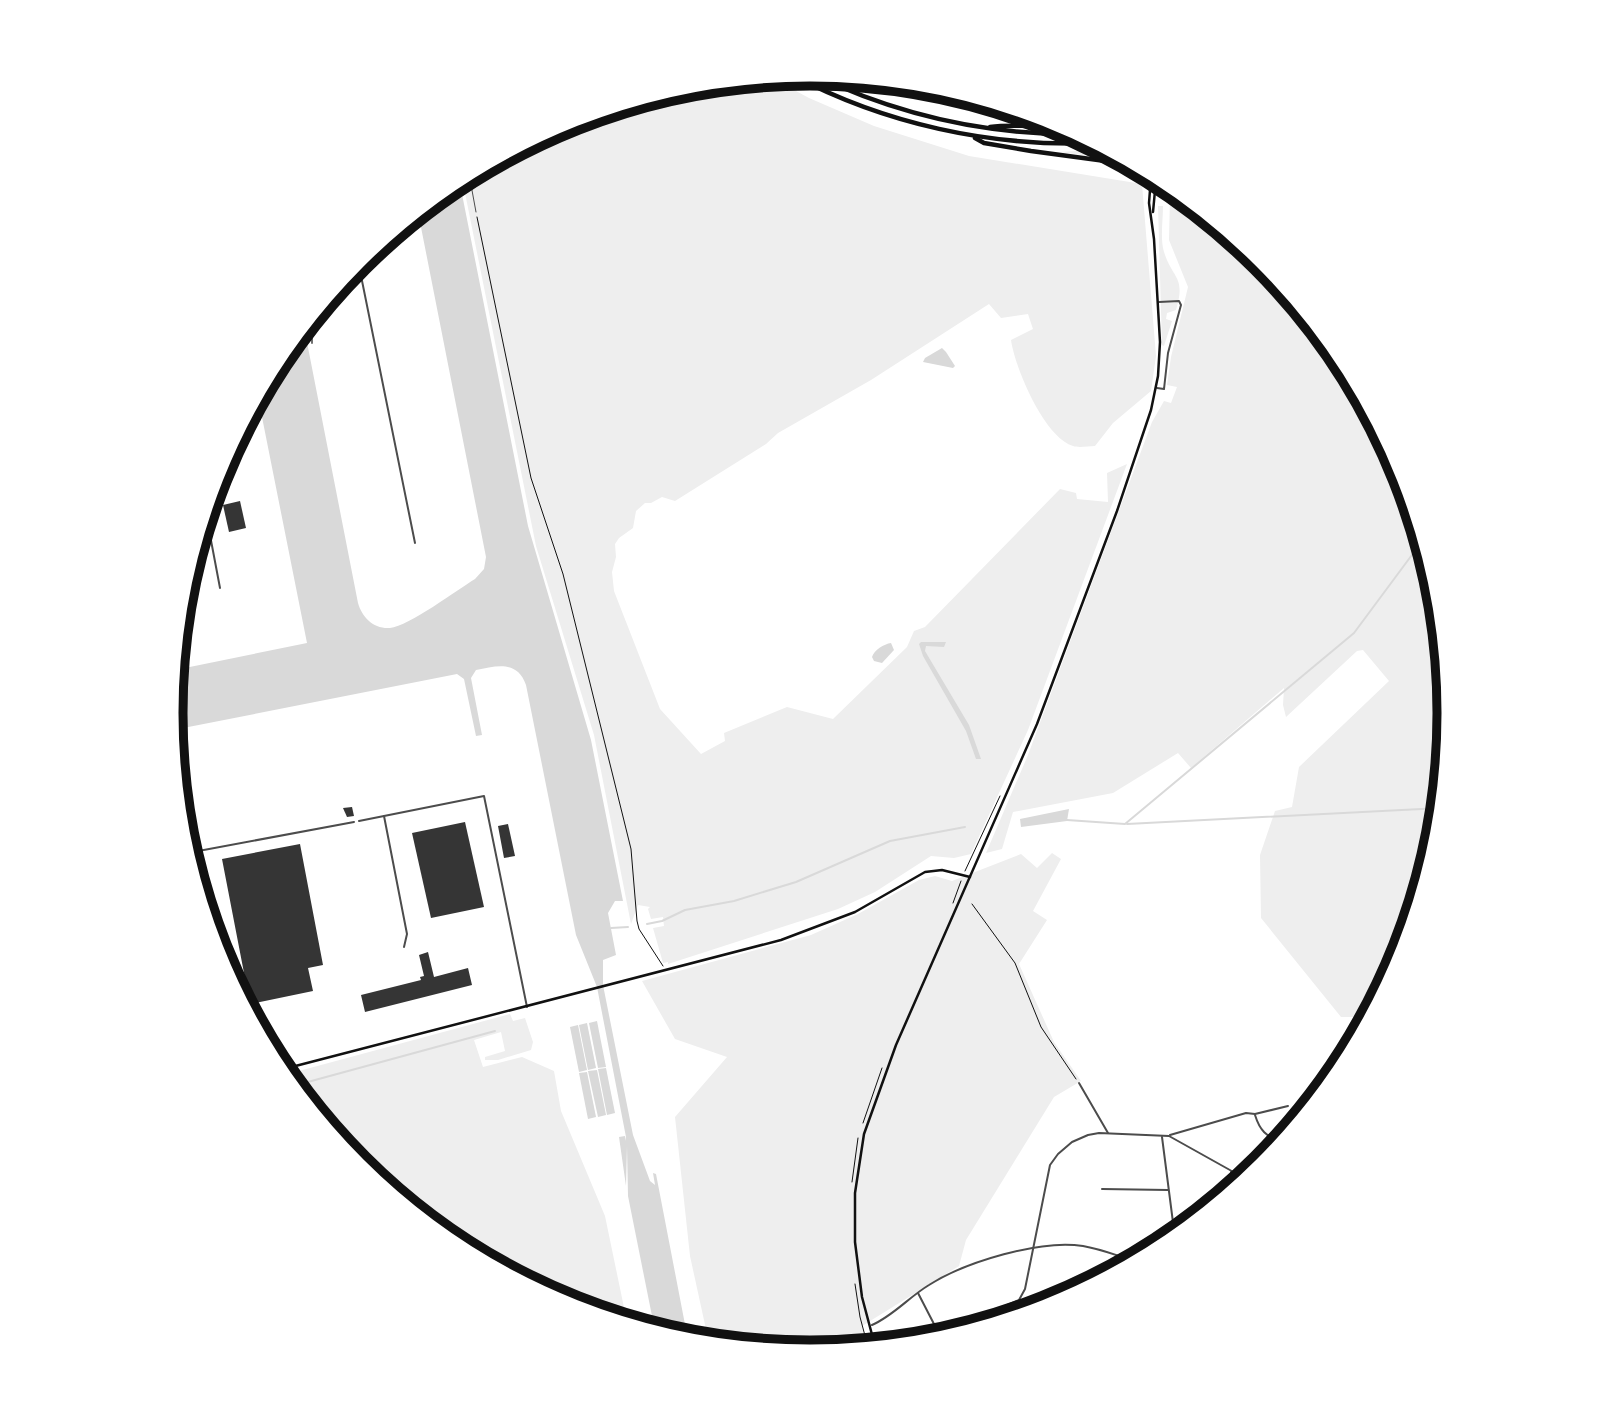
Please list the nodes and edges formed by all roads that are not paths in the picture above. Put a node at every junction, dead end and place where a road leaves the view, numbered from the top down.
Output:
1 (815, 86) edge
2 (844, 87) edge
3 (1030, 126) edge
4 (986, 128) junction
5 (1053, 134) edge
6 (968, 135) junction
7 (1072, 143) edge
8 (1109, 162) edge
9 (471, 186) edge
10 (1150, 186) edge
11 (1153, 187) edge
12 (1152, 194) junction
13 (476, 212) road end
14 (361, 276) edge
15 (1159, 302) junction
16 (1156, 388) junction
17 (210, 535) edge
18 (415, 543) dead end
19 (220, 588) dead end
20 (384, 815) junction
21 (359, 821) dead end
22 (354, 822) dead end
23 (199, 851) edge
24 (970, 877) junction
25 (404, 947) dead end
26 (527, 1007) junction
27 (293, 1067) edge
28 (1079, 1083) road end
29 (1288, 1106) dead end
30 (1255, 1114) junction
31 (1108, 1133) junction
32 (1162, 1136) junction
33 (1169, 1136) junction
34 (1271, 1139) edge
35 (1231, 1171) junction
36 (1236, 1174) edge
37 (1231, 1178) edge
38 (1102, 1189) dead end
39 (1169, 1190) junction
40 (1173, 1225) edge
41 (1032, 1249) junction
42 (1122, 1257) edge
43 (918, 1292) junction
44 (1005, 1306) dead end
45 (869, 1326) junction
46 (934, 1326) dead end
47 (872, 1337) edge

1 - 6 highway
2 - 4 highway
3 - 4 highway
4 - 5 highway
6 - 7 highway
6 - 8 highway
9 - 13 lane
10 - 12 main road
11 - 12 main road
12 - 15 main road
14 - 18 street
15 - 16 main road
15 - 16 street
16 - 24 main road
17 - 19 street
20 - 21 street
20 - 25 street
20 - 26 street
22 - 23 street
24 - 26 main road
24 - 45 main road
26 - 27 main road
28 - 31 street
29 - 30 street
30 - 33 street
30 - 34 street
31 - 32 street
31 - 41 street
32 - 33 street
32 - 39 street
33 - 35 street
35 - 36 street
35 - 37 street
38 - 39 street
39 - 40 street
41 - 42 street
41 - 43 street
41 - 44 street
43 - 45 street
43 - 46 street
45 - 47 main road

